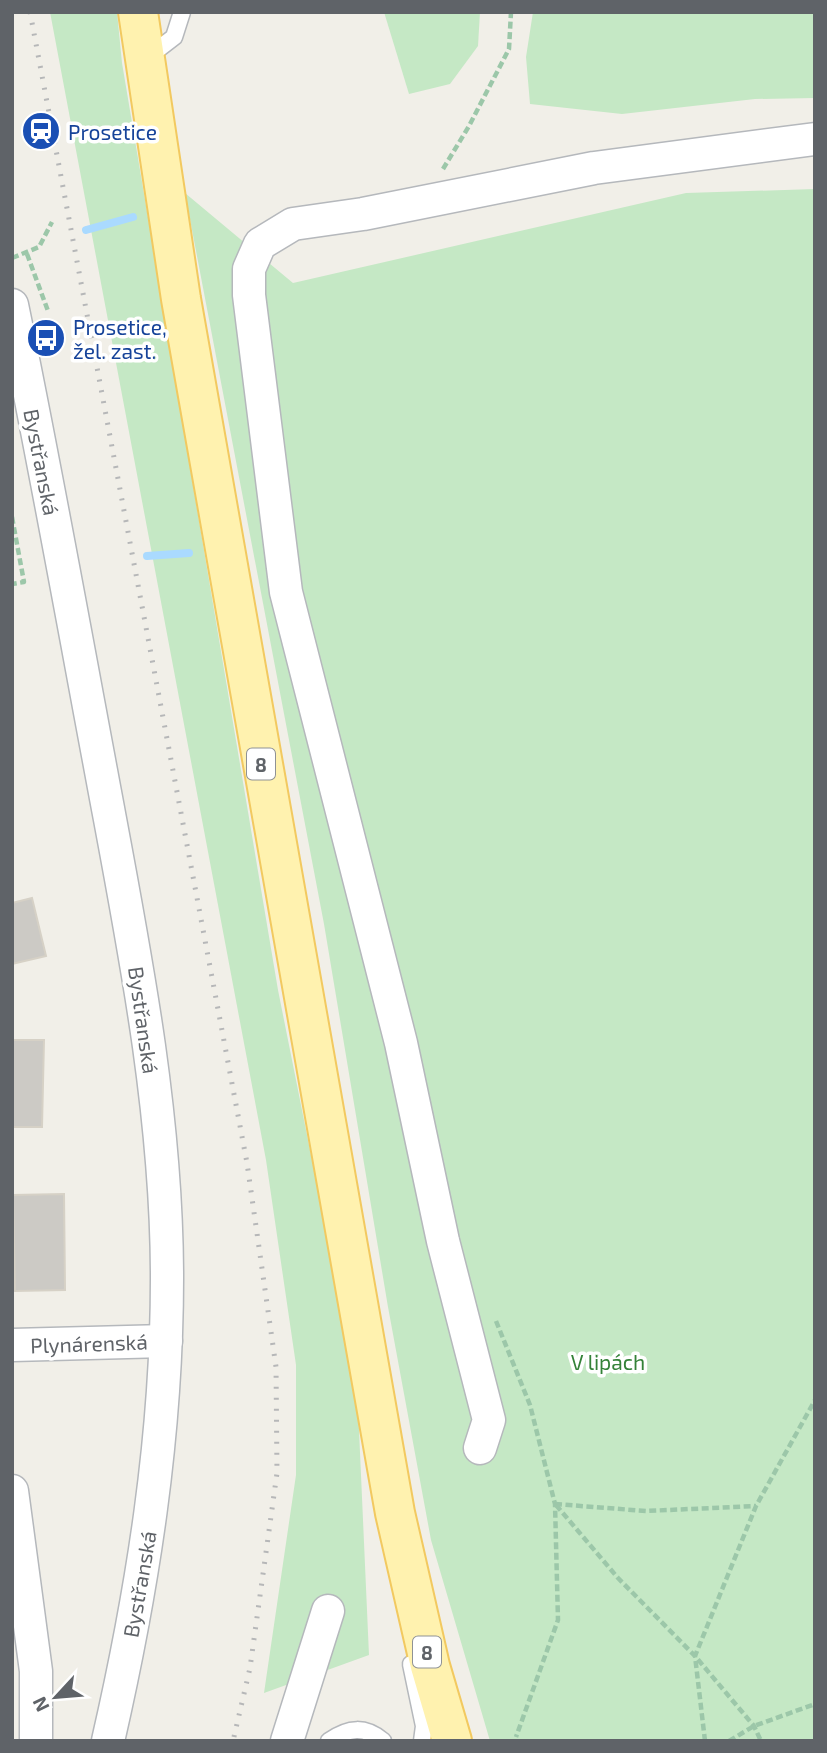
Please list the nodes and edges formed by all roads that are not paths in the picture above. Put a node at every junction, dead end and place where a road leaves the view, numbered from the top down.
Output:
1 (138, 12) edge
2 (182, 12) edge
3 (146, 59) junction
4 (815, 139) edge
5 (12, 305) edge
6 (166, 1341) junction
7 (12, 1345) edge
8 (480, 1448) dead end
9 (12, 1491) edge
10 (405, 1562) junction
11 (397, 1598) dead end
12 (328, 1611) dead end
13 (408, 1650) dead end
14 (36, 1741) edge
15 (108, 1741) edge
16 (287, 1741) edge
17 (329, 1741) edge
18 (383, 1741) edge
19 (422, 1741) edge
20 (452, 1741) edge

1 - 3 main road, 8
2 - 3 lane
3 - 10 main road, 8
4 - 8 street
5 - 6 street, Bystřanská
6 - 7 street, Plynárenská
6 - 15 street, Bystřanská
9 - 14 street
10 - 11 lane
10 - 20 main road, 8
12 - 16 street
13 - 19 lane
17 - 18 lane

